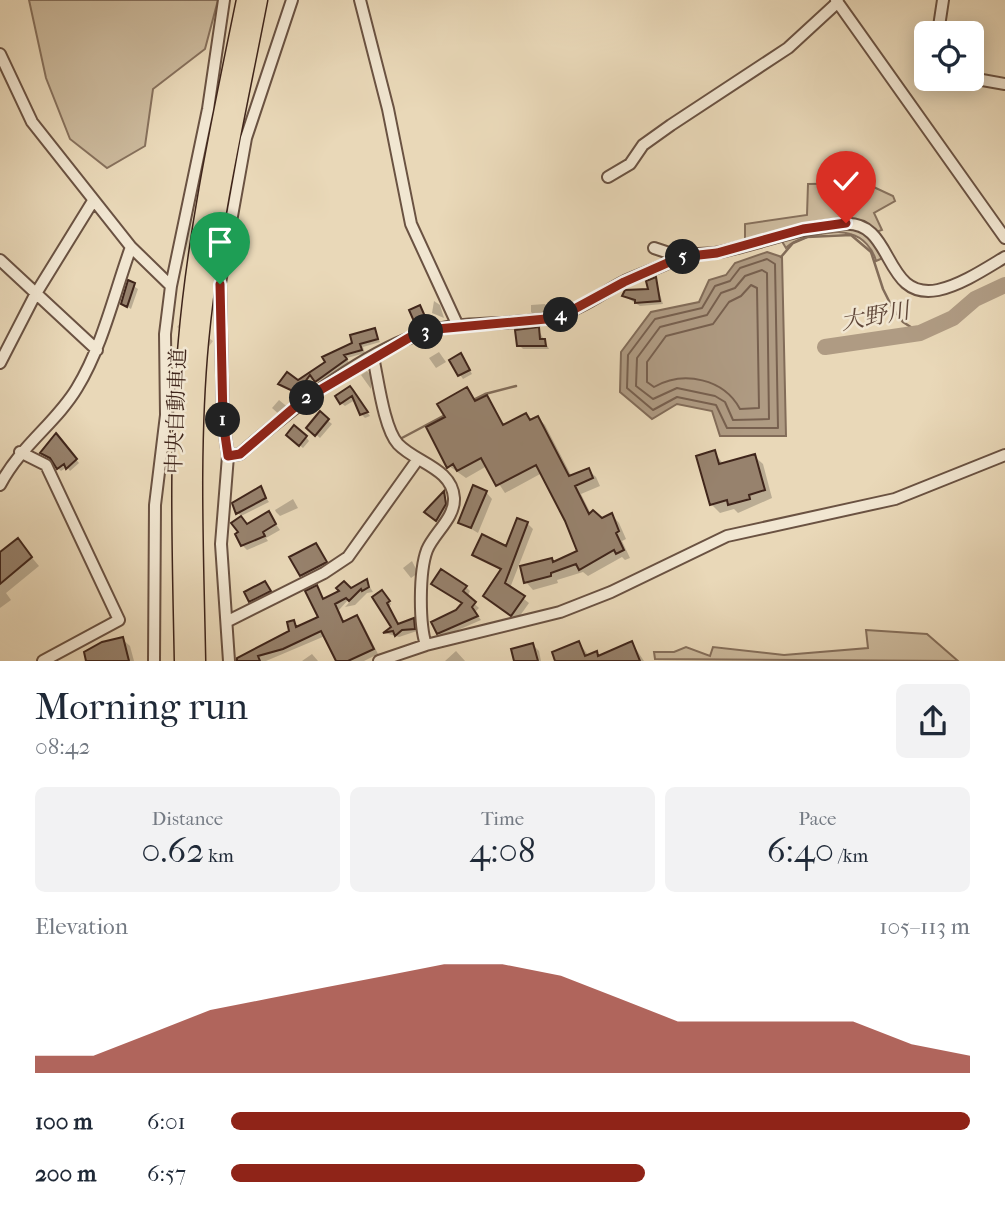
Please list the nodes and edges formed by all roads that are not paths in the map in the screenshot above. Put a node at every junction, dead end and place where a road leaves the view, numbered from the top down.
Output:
1 (224, 0) edge
2 (245, 0) edge
3 (259, 0) edge
4 (292, 0) edge
5 (360, 0) edge
6 (943, 0) edge
7 (837, 1) edge
8 (940, 21) edge
9 (0, 54) edge
10 (984, 80) edge
11 (1005, 84) edge
12 (608, 177) dead end
13 (93, 201) junction
14 (1005, 238) edge
15 (131, 247) junction
16 (654, 247) dead end
17 (681, 257) junction
18 (1005, 257) edge
19 (0, 260) edge
20 (171, 286) junction
21 (36, 295) junction
22 (167, 319) junction
23 (180, 323) tunnel mouth
24 (458, 326) junction
25 (96, 350) junction
26 (373, 357) junction
27 (0, 363) edge
28 (20, 452) junction
29 (1005, 455) edge
30 (228, 456) junction
31 (418, 458) junction
32 (0, 485) edge
33 (228, 621) junction
34 (426, 645) junction
35 (43, 661) edge
36 (154, 661) edge
37 (183, 661) edge
38 (197, 661) edge
39 (229, 661) edge
40 (379, 661) edge

1 - 20 street
2 - 37 highway, 中央自動車道
3 - 38 highway, 中央自動車道
4 - 30 street
5 - 24 street
6 - 8 street
7 - 12 street
7 - 14 street
9 - 13 street
10 - 11 street
13 - 15 street
13 - 21 street
15 - 20 street
15 - 25 street
16 - 17 street
17 - 18 street
17 - 24 street
19 - 21 street
20 - 22 street
21 - 25 street
21 - 27 street
22 - 23 street
22 - 36 street
24 - 26 street
25 - 28 street
26 - 30 street
26 - 31 street
28 - 32 street
28 - 35 street
29 - 34 street
30 - 33 street
31 - 33 street
31 - 34 street
33 - 39 street
34 - 40 street

